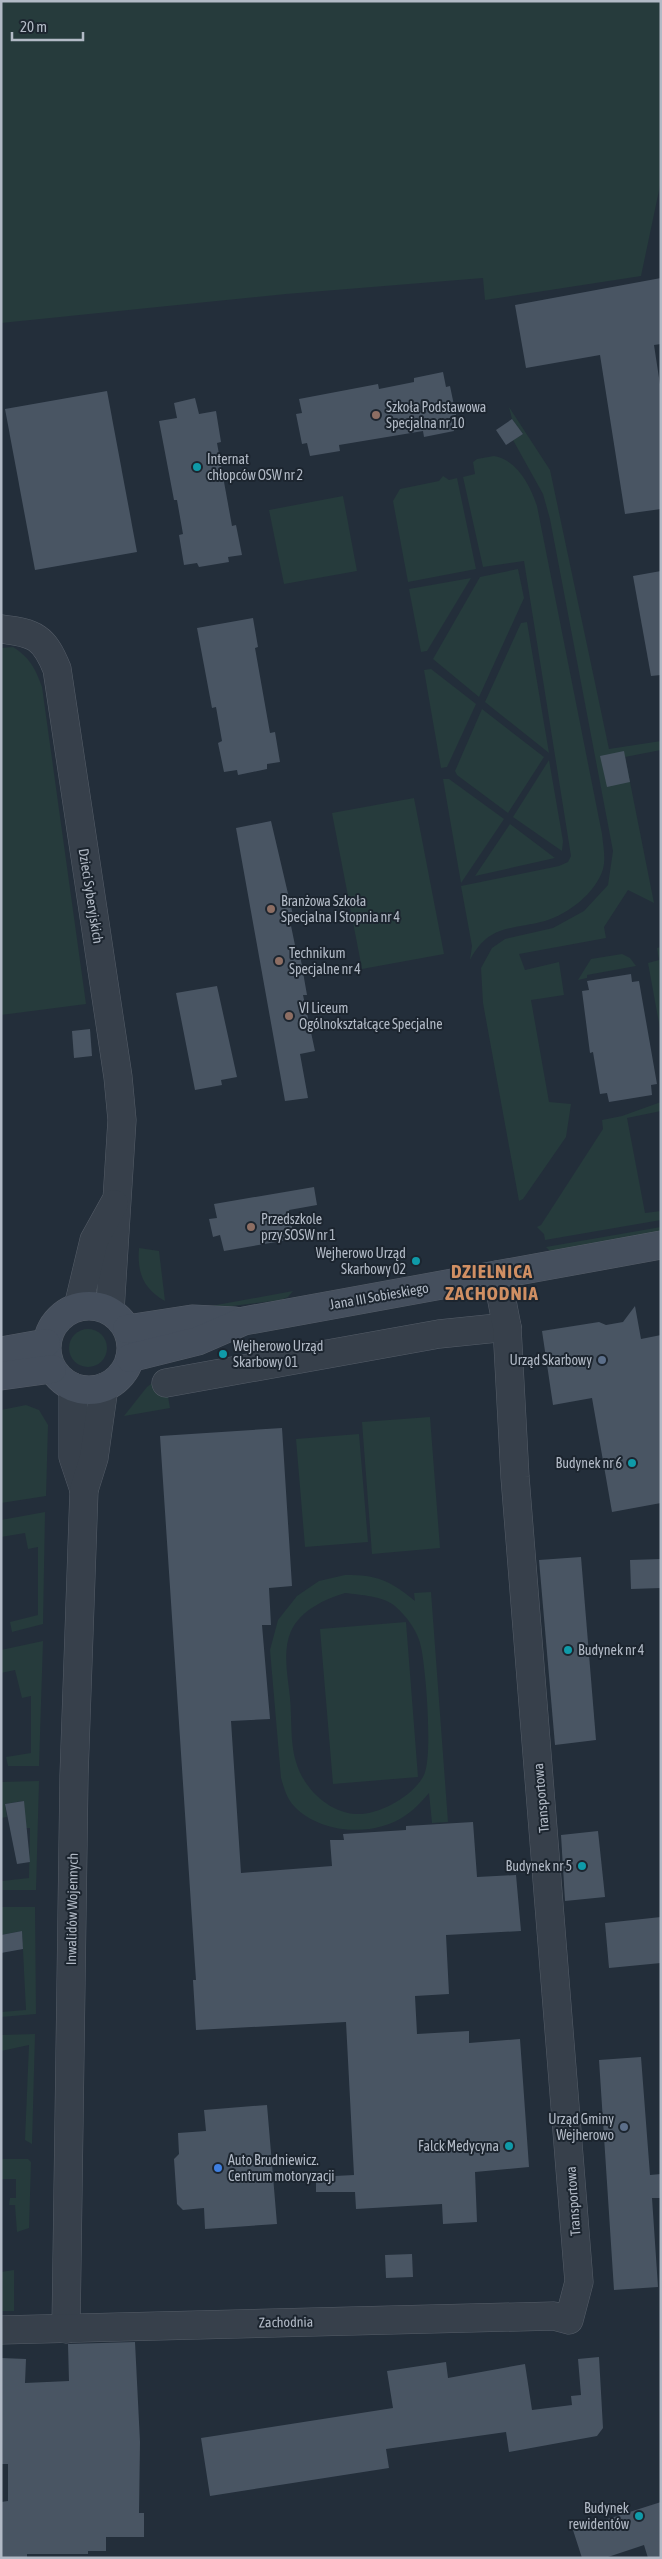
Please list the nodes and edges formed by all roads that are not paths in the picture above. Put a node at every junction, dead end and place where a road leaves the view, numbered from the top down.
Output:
1 (1, 629) edge
2 (118, 1198) junction
3 (661, 1245) edge
4 (498, 1275) junction
5 (78, 1307) junction
6 (119, 1320) junction
7 (244, 1321) junction
8 (507, 1327) junction
9 (1, 1351) edge
10 (49, 1356) junction
11 (130, 1358) junction
12 (1, 1376) edge
13 (166, 1383) dead end
14 (72, 1387) junction
15 (104, 1387) junction
16 (84, 1490) junction
17 (569, 2320) joint
18 (66, 2329) junction
19 (1, 2330) edge

1 - 2 street, Dzieci Syberyjskich
2 - 5 street, Dzieci Syberyjskich
2 - 6 street, Dzieci Syberyjskich
3 - 4 street, Jana III Sobieskiego
4 - 7 street, Jana III Sobieskiego
4 - 8 street, Transportowa
5 - 6 street
5 - 10 street
6 - 7 street, Jana III Sobieskiego
6 - 11 street
7 - 11 street, Jana III Sobieskiego
8 - 13 street
8 - 17 street, Transportowa
9 - 10 street
10 - 12 street
10 - 14 street
11 - 15 street
14 - 15 street
14 - 16 street, Inwalidów Wojennych
15 - 16 street, Inwalidów Wojennych
16 - 18 street, Inwalidów Wojennych
17 - 18 street, Zachodnia
18 - 19 street, Zachodnia

